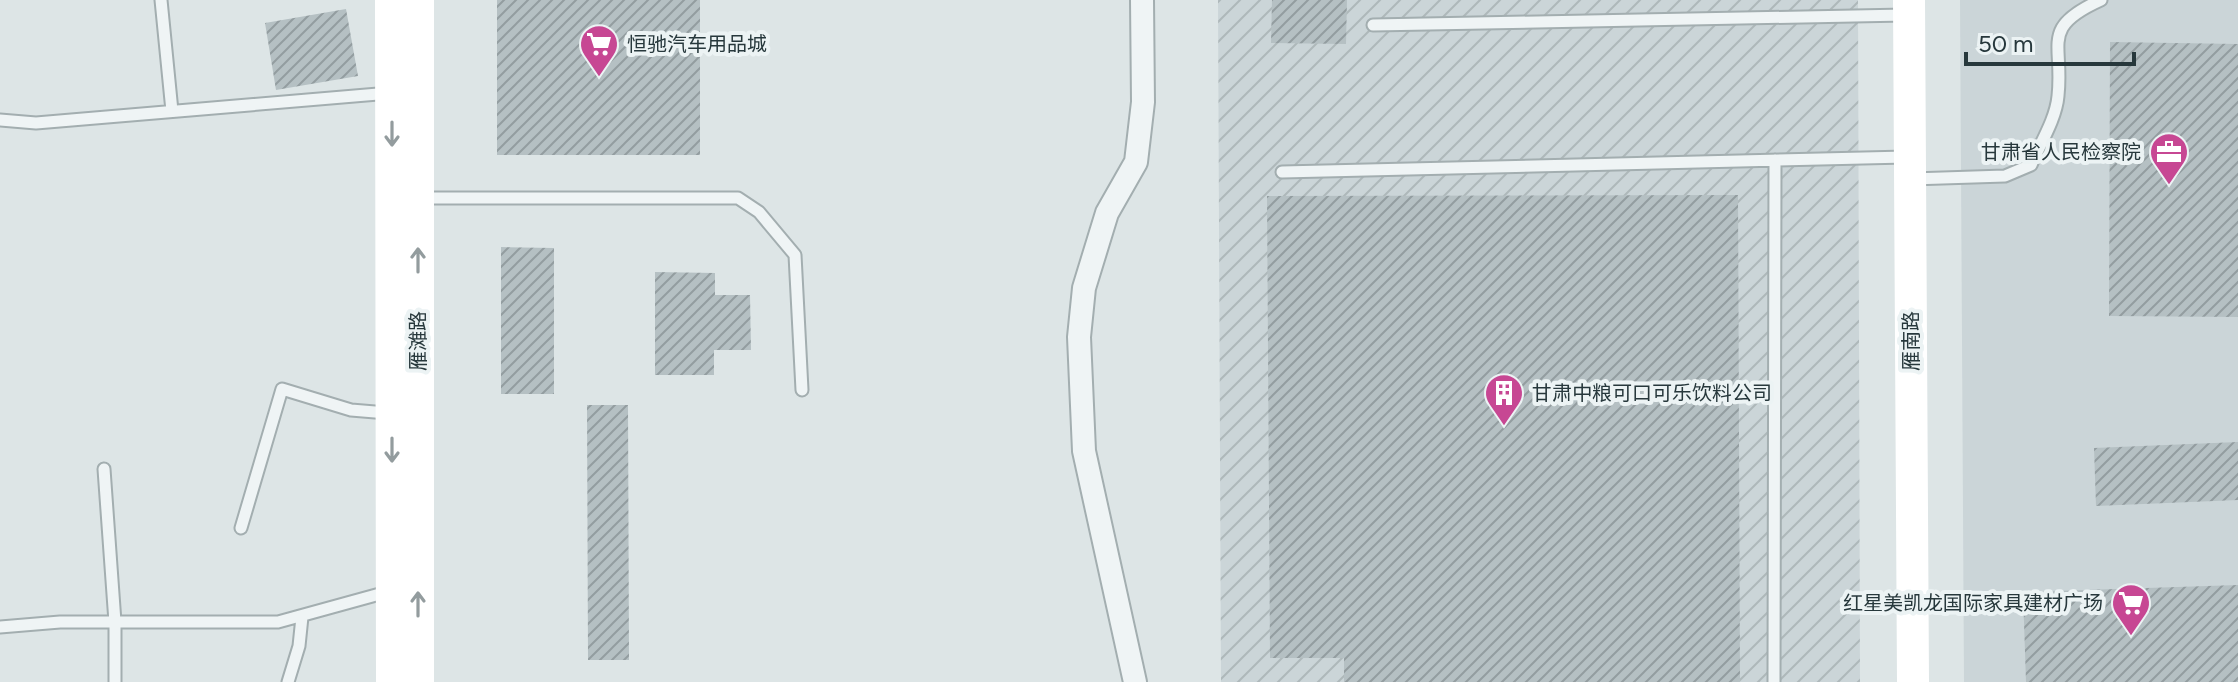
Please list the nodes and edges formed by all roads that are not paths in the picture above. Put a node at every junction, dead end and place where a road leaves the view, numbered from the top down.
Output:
1 (161, 0) edge
2 (391, 0) edge
3 (418, 0) edge
4 (1142, 0) edge
5 (2101, 0) edge
6 (1909, 7) edge
7 (1373, 25) dead end
8 (392, 93) junction
9 (172, 111) junction
10 (0, 120) edge
11 (1775, 160) junction
12 (1910, 168) junction
13 (1282, 172) dead end
14 (418, 198) junction
15 (802, 390) dead end
16 (392, 413) junction
17 (104, 469) dead end
18 (241, 528) dead end
19 (392, 591) junction
20 (302, 617) junction
21 (115, 622) junction
22 (0, 627) edge
23 (115, 682) edge
24 (288, 682) edge
25 (392, 682) edge
26 (418, 682) edge
27 (1135, 682) edge
28 (1774, 682) edge
29 (1913, 682) edge

1 - 9 lane
2 - 8 main road, 雁滩路
3 - 14 main road, 雁滩路
4 - 27 street
5 - 12 lane
6 - 7 lane
6 - 12 main road, 雁南路
8 - 9 lane
8 -> 16 main road, 雁滩路
9 - 10 lane
11 - 12 lane
11 - 13 lane
11 - 28 lane
12 - 29 main road, 雁南路
14 - 15 lane
26 -> 14 main road, 雁滩路
16 - 18 lane
16 -> 19 main road, 雁滩路
17 - 21 lane
19 - 20 lane
19 - 25 main road, 雁滩路
20 - 21 lane
20 - 24 lane
21 - 22 lane
21 - 23 lane

